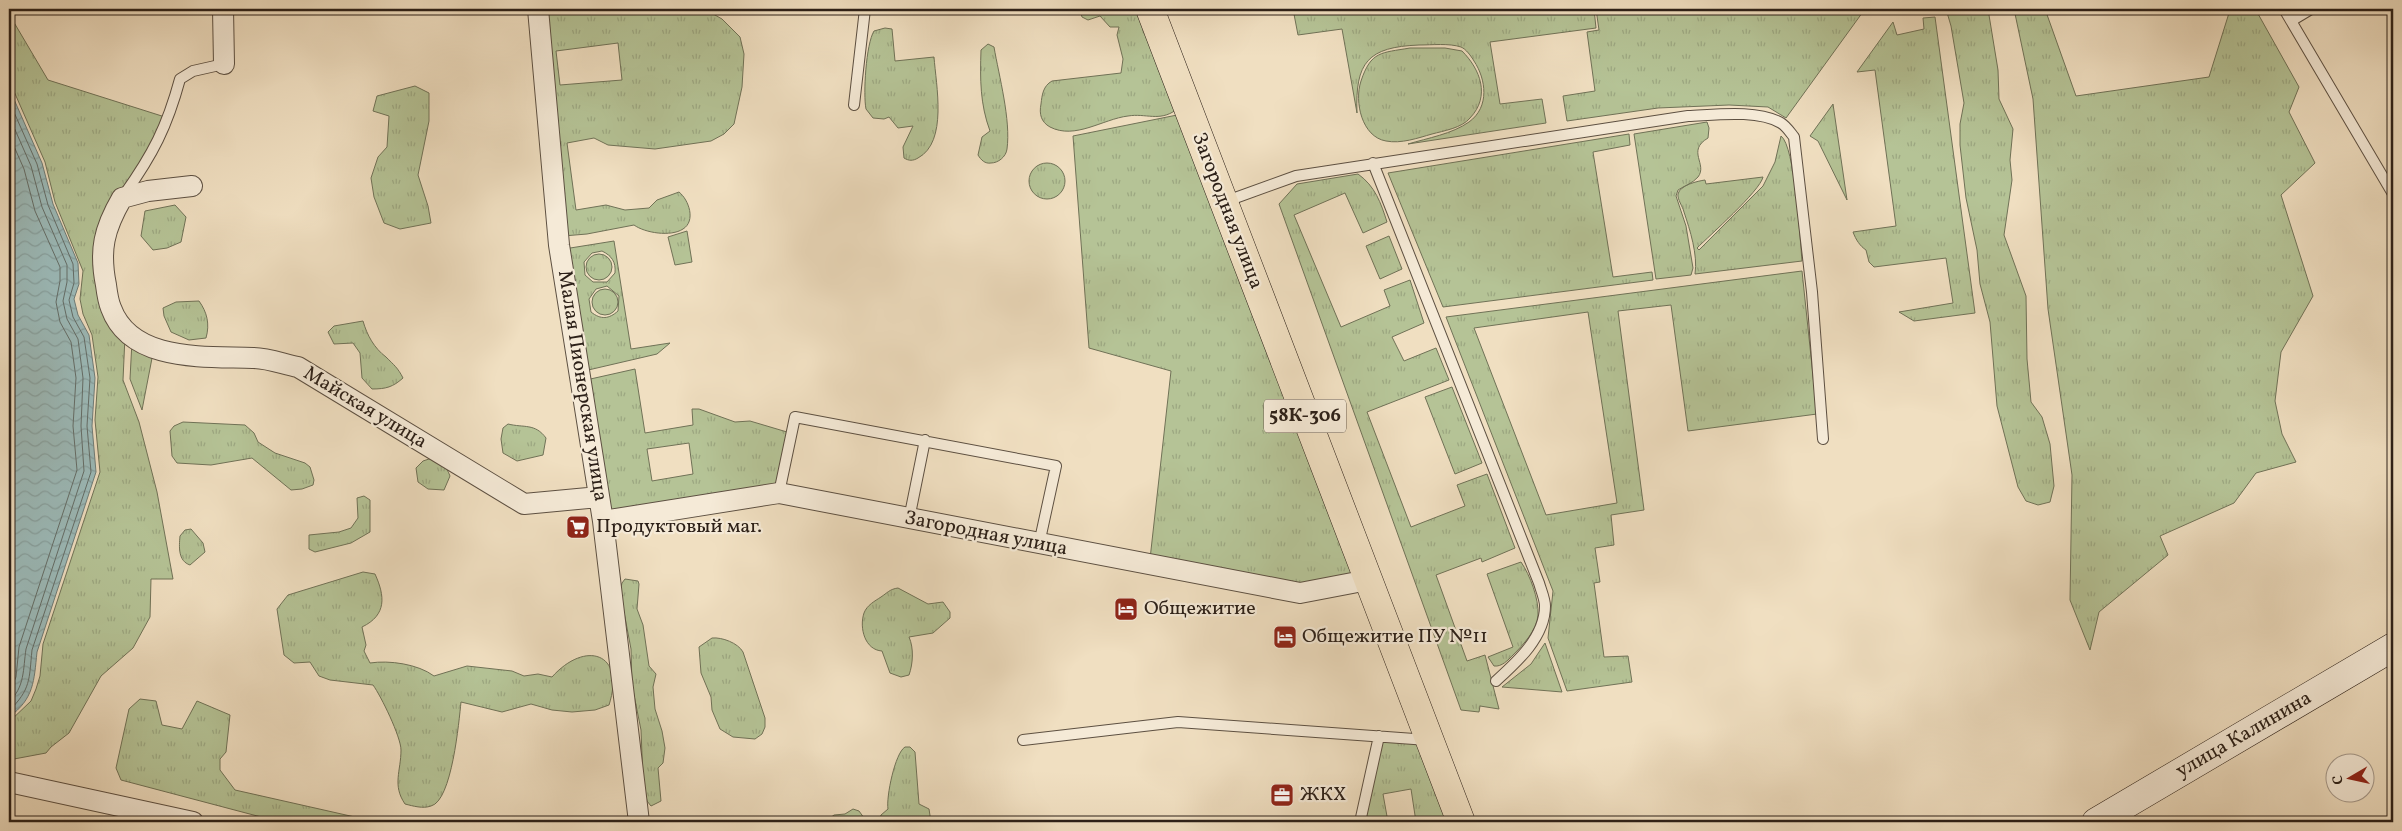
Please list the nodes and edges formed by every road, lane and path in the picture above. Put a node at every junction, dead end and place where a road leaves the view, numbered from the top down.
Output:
1 (223, 9) edge
2 (538, 9) edge
3 (865, 9) edge
4 (1150, 9) edge
5 (2284, 9) edge
6 (2311, 9) edge
7 (2291, 21) junction
8 (224, 64) joint
9 (854, 104) dead end
10 (1373, 163) junction
11 (192, 186) dead end
12 (2393, 194) edge
13 (122, 198) junction
14 (1224, 203) junction
15 (1823, 439) dead end
16 (926, 440) junction
17 (779, 493) junction
18 (599, 497) junction
19 (909, 519) junction
20 (603, 520) junction
21 (1039, 544) junction
22 (1368, 580) junction
23 (2393, 647) edge
24 (1496, 681) dead end
25 (1379, 736) junction
26 (1023, 740) dead end
27 (1429, 740) junction
28 (11, 783) edge
29 (193, 822) edge
30 (639, 822) edge
31 (1360, 822) edge
32 (1460, 822) edge
33 (2096, 822) edge

1 - 8 street
2 - 18 street, Малая Пионерская улица
3 - 9 lane
4 - 14 highway, Загородная улица / 58К-306
5 - 7 lane
6 - 7 lane
7 - 12 lane
8 - 13 lane
10 - 14 lane
10 - 15 lane
10 - 24 lane
11 - 13 street
13 - 18 street, Майская улица
14 - 22 highway, Загородная улица / 58К-306
16 - 17 lane
16 - 19 lane
16 - 21 lane
17 - 19 street, Загородная улица
17 - 20 street, Загородная улица
18 - 20 street, Малая Пионерская улица
19 - 21 street, Загородная улица
20 - 30 street, Малая Пионерская улица
21 - 22 street, Загородная улица
22 - 27 highway, Загородная улица / 58К-306
23 - 33 main road, улица Калинина
25 - 26 lane
25 - 27 lane
25 - 31 lane
27 - 32 highway, Загородная улица / 58К-306
28 - 29 street

